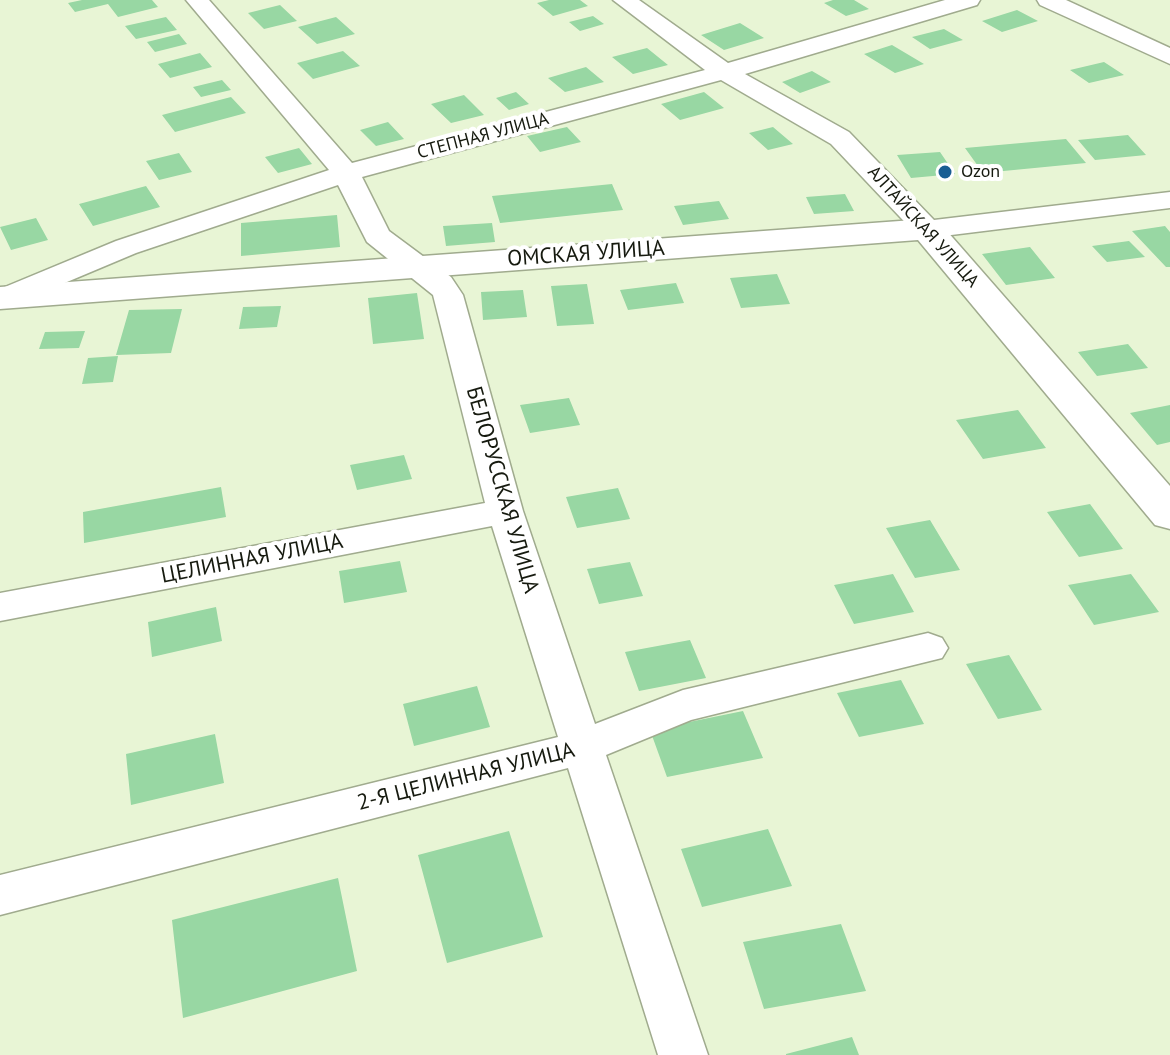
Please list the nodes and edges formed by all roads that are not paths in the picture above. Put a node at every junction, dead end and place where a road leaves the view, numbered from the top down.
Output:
1 (197, 0) edge
2 (624, 0) edge
3 (969, 0) edge
4 (1048, 0) edge
5 (1170, 57) edge
6 (724, 72) junction
7 (346, 173) junction
8 (1170, 200) edge
9 (927, 229) junction
10 (419, 267) junction
11 (3, 298) edge
12 (505, 511) junction
13 (1170, 514) edge
14 (0, 607) edge
15 (928, 648) dead end
16 (580, 748) junction
17 (0, 895) edge
18 (683, 1055) edge

1 - 7 street, БЕЛОРУССКАЯ УЛИЦА
2 - 6 street, АЛТАЙСКАЯ УЛИЦА
3 - 6 street, СТЕПНАЯ УЛИЦА
4 - 5 street
6 - 7 street, СТЕПНАЯ УЛИЦА
6 - 9 street, АЛТАЙСКАЯ УЛИЦА
7 - 10 street, БЕЛОРУССКАЯ УЛИЦА
7 - 11 street, СТЕПНАЯ УЛИЦА
8 - 9 street, ОМСКАЯ УЛИЦА
9 - 10 street, ОМСКАЯ УЛИЦА
9 - 13 street, АЛТАЙСКАЯ УЛИЦА
10 - 11 street, ОМСКАЯ УЛИЦА
10 - 12 street, БЕЛОРУССКАЯ УЛИЦА
12 - 14 street, ЦЕЛИННАЯ УЛИЦА
12 - 16 street, БЕЛОРУССКАЯ УЛИЦА
15 - 16 street, 2-Я ЦЕЛИННАЯ УЛИЦА
16 - 17 street, 2-Я ЦЕЛИННАЯ УЛИЦА
16 - 18 street, БЕЛОРУССКАЯ УЛИЦА

